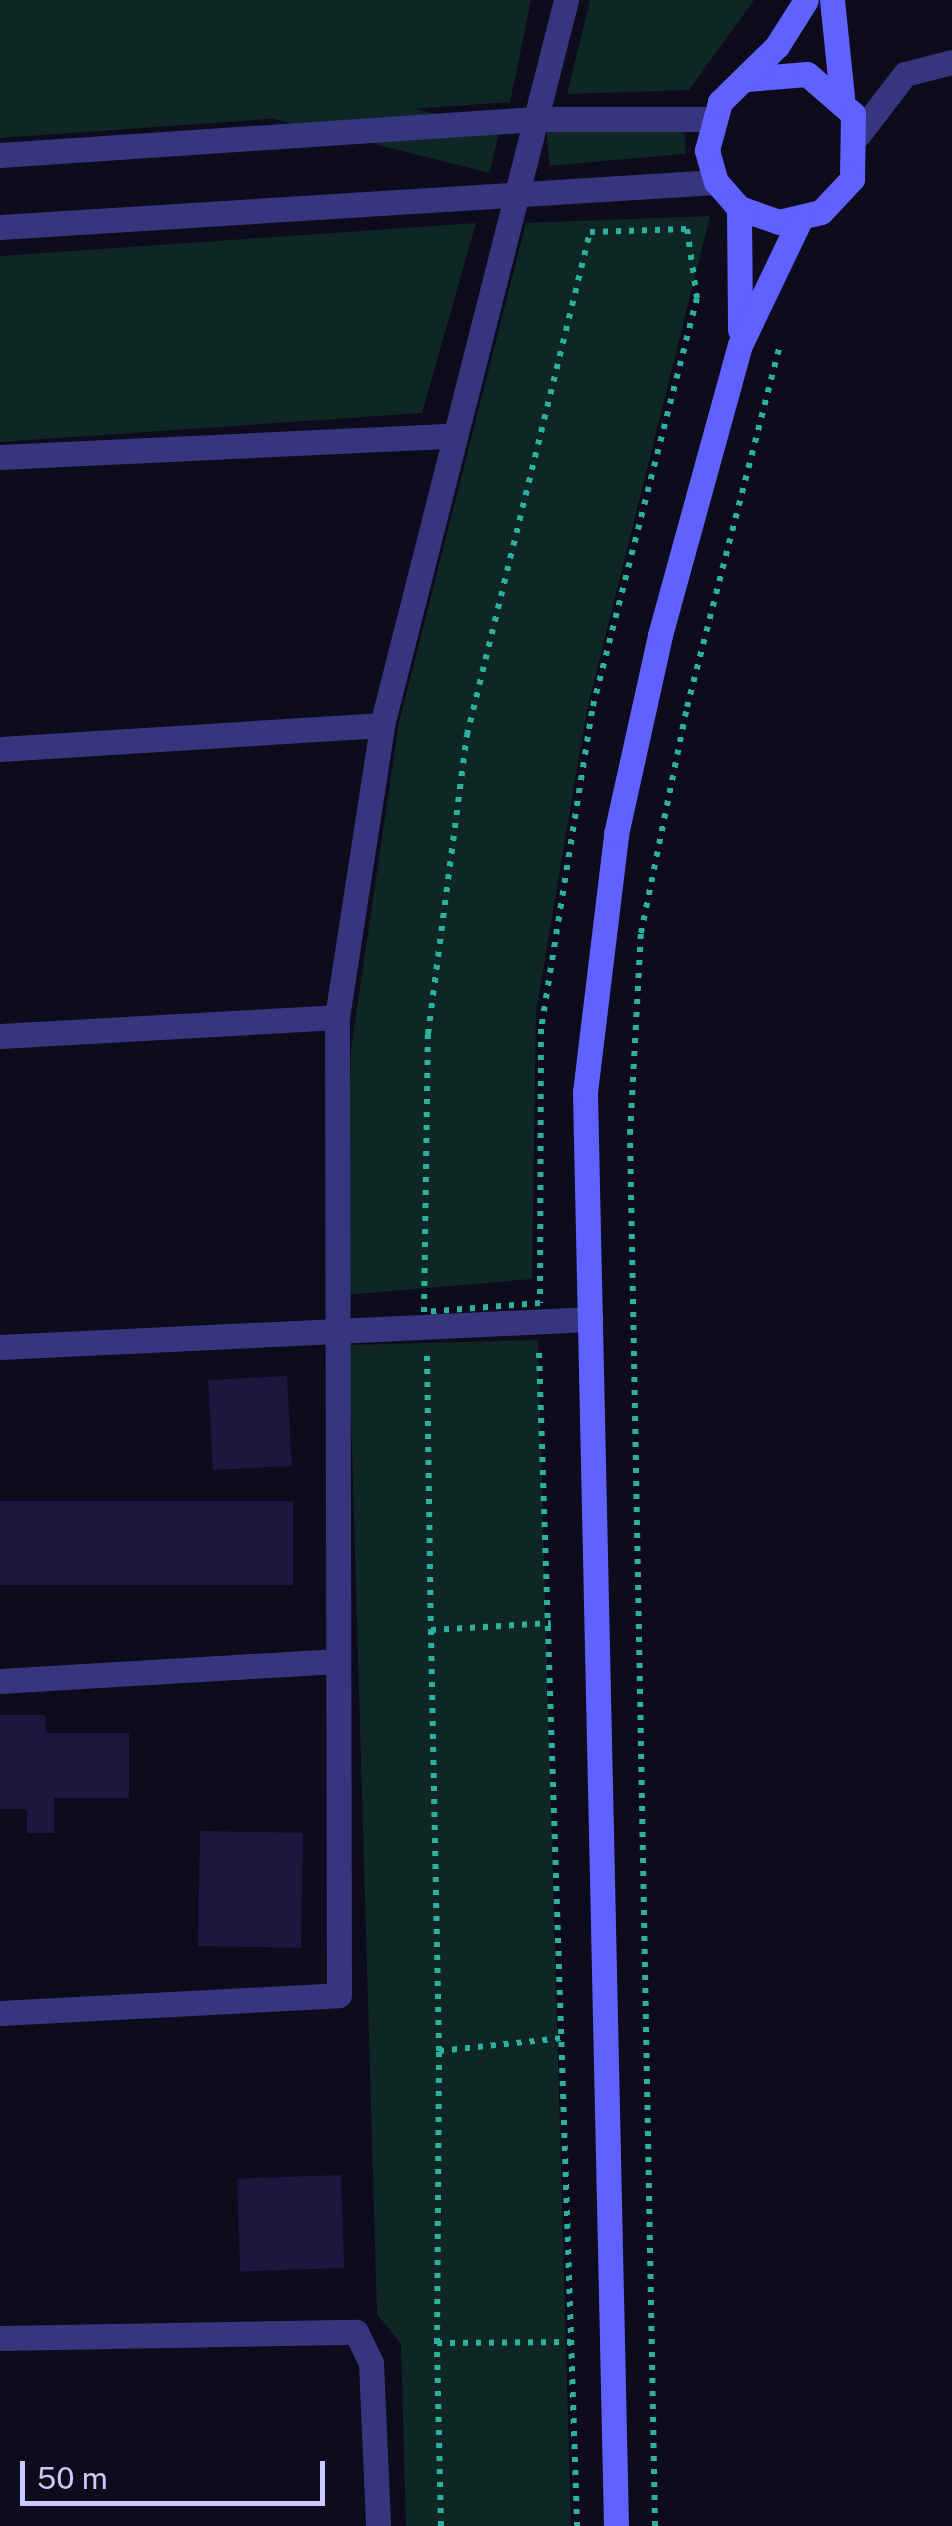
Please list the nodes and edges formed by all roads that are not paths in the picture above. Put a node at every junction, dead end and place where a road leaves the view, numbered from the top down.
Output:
1 (566, 0) edge
2 (806, 0) edge
3 (832, 0) edge
4 (952, 62) edge
5 (747, 79) junction
6 (842, 97) junction
7 (712, 118) junction
8 (534, 119) junction
9 (858, 135) junction
10 (0, 156) edge
11 (716, 182) junction
12 (517, 194) junction
13 (739, 208) junction
14 (800, 220) junction
15 (0, 227) edge
16 (740, 345) junction
17 (451, 436) junction
18 (0, 457) edge
19 (382, 725) junction
20 (0, 749) edge
21 (338, 1017) junction
22 (0, 1036) edge
23 (590, 1318) junction
24 (332, 1334) junction
25 (0, 1348) edge
26 (337, 1661) junction
27 (0, 1681) edge
28 (0, 2013) edge
29 (0, 2338) edge
30 (378, 2526) edge
31 (616, 2526) edge

1 - 8 street
2 - 5 main road
3 - 6 main road
4 - 9 street
5 - 6 main road
5 - 7 main road
6 - 9 main road
7 - 8 street
7 - 11 main road
8 - 10 street
8 - 12 street
9 - 14 main road
11 - 12 street
11 - 13 main road
12 - 15 street
12 - 17 street
13 - 14 main road
13 - 16 main road
14 - 16 main road
16 - 23 main road
17 - 18 street
17 - 19 street
19 - 20 street
19 - 21 street
21 - 22 street
21 - 24 street
23 - 24 street
23 - 31 main road
24 - 25 street
24 - 26 street
26 - 27 street
26 - 28 street
29 - 30 street

